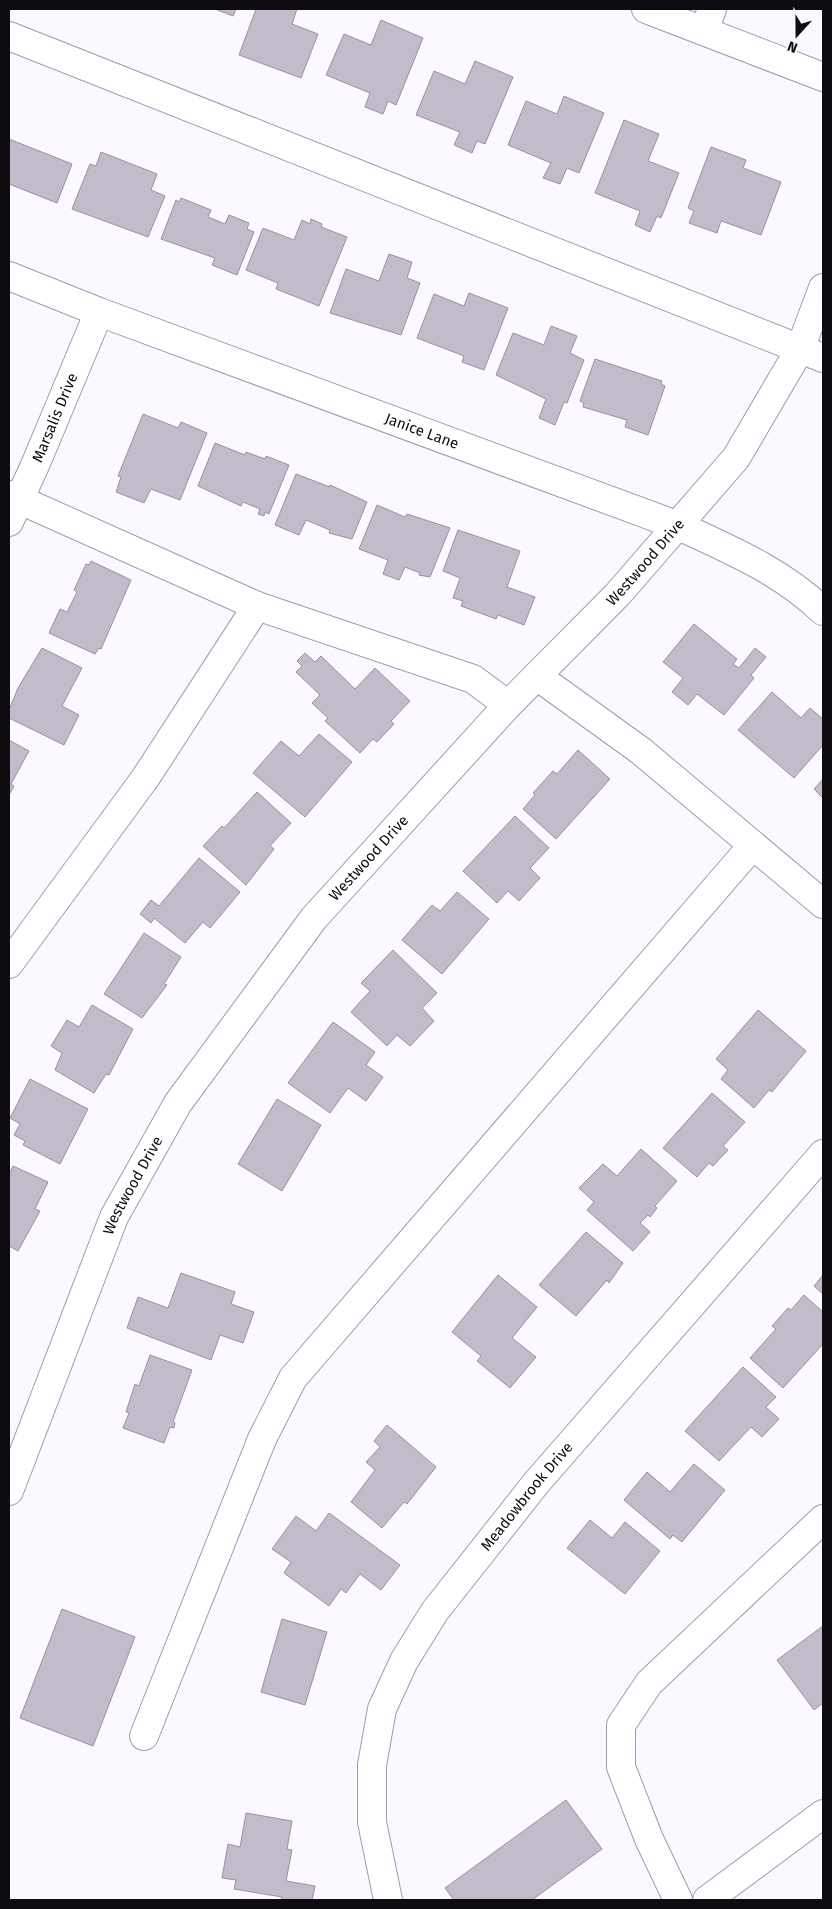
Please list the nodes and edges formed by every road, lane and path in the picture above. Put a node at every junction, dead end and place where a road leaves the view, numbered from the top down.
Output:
1 (646, 9) edge
2 (708, 20) edge
3 (9, 36) edge
4 (823, 77) edge
5 (9, 276) edge
6 (823, 288) edge
7 (99, 312) junction
8 (812, 354) edge
9 (12, 505) edge
10 (679, 526) junction
11 (257, 606) junction
12 (823, 611) edge
13 (537, 676) junction
14 (508, 705) junction
15 (753, 845) junction
16 (823, 904) edge
17 (9, 964) edge
18 (823, 1154) edge
19 (9, 1491) edge
20 (823, 1519) edge
21 (144, 1736) dead end
22 (823, 1814) edge
23 (388, 1900) edge
24 (678, 1900) edge
25 (707, 1900) edge

1 - 2 street
2 - 4 street
3 - 8 street
5 - 7 street, Janice Lane
6 - 8 street, Westwood Drive
7 - 9 street, Marsalis Drive
7 - 10 street, Janice Lane
8 - 10 street, Westwood Drive
9 - 11 street
10 - 12 street, Janice Lane
10 - 13 street, Westwood Drive
11 - 14 street
11 - 17 street
13 - 14 street, Westwood Drive
13 - 15 street
14 - 19 street, Westwood Drive
15 - 16 street
15 - 21 street
18 - 23 street, Meadowbrook Drive
20 - 24 street
22 - 25 street

